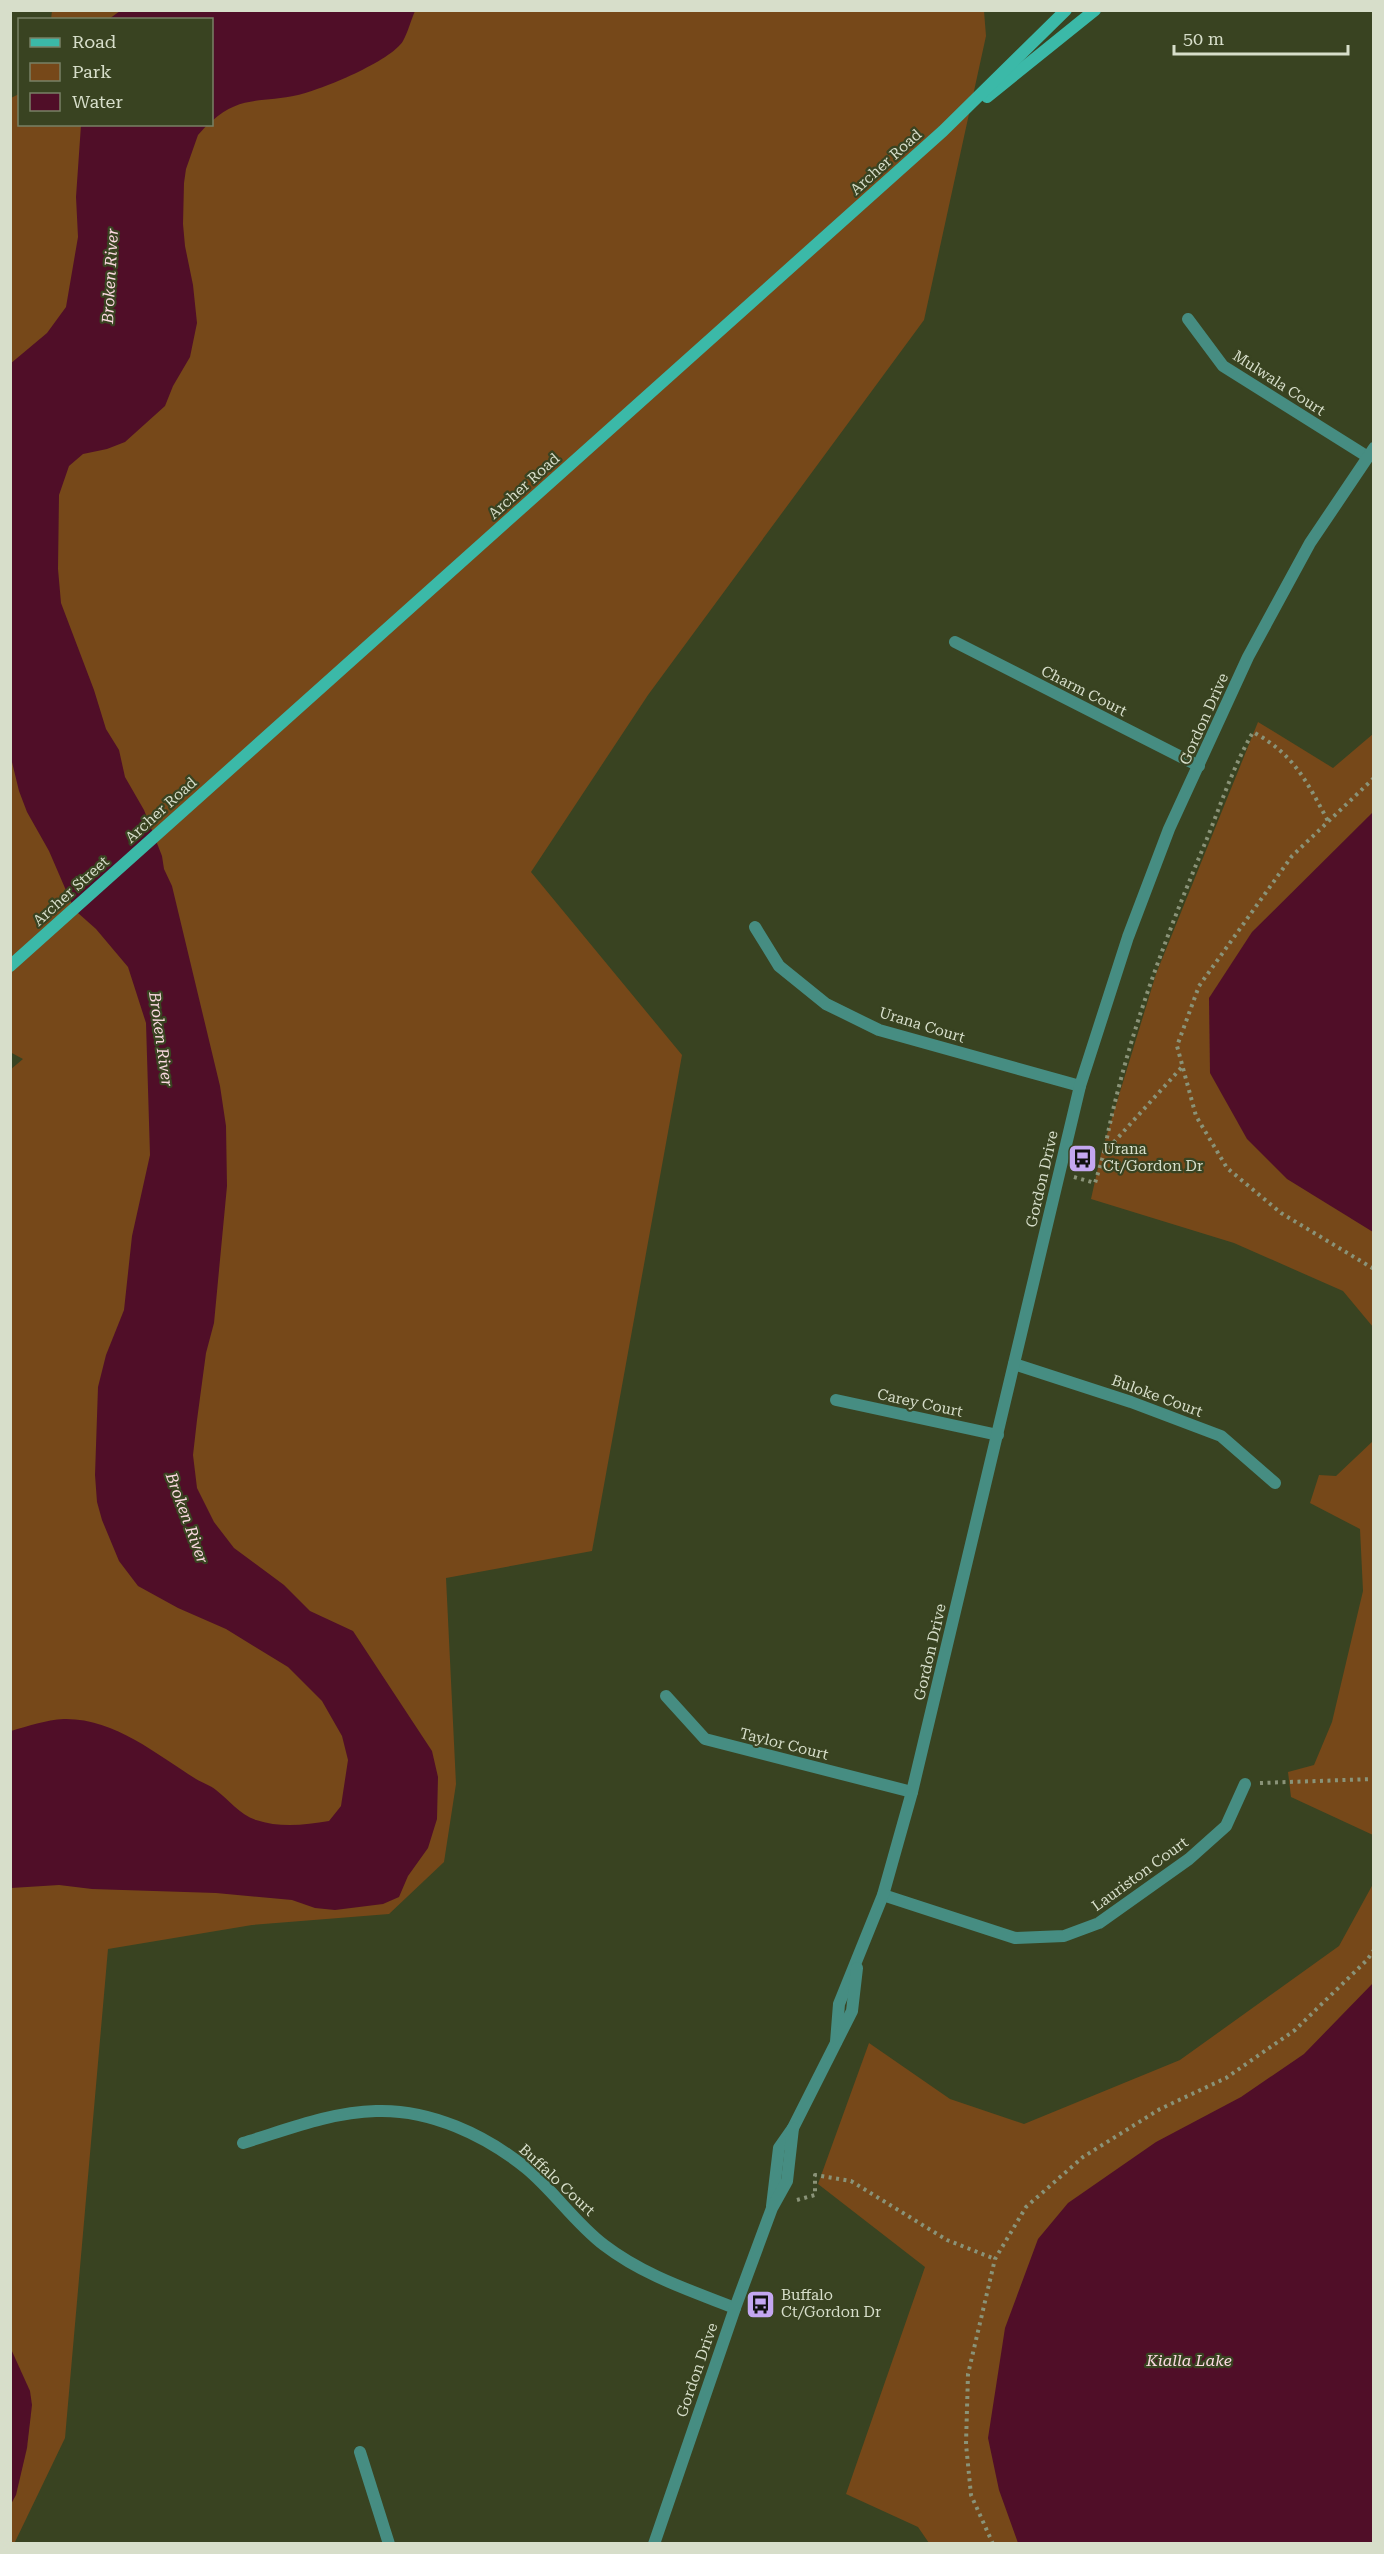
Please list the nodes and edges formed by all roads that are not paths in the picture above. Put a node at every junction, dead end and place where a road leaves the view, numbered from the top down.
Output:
1 (1066, 10) edge
2 (1095, 10) edge
3 (943, 131) junction
4 (1188, 319) dead end
5 (1371, 452) edge
6 (956, 642) dead end
7 (1199, 766) junction
8 (125, 864) joint
9 (755, 927) dead end
10 (10, 966) edge
11 (1080, 1086) junction
12 (1014, 1364) junction
13 (836, 1400) dead end
14 (998, 1435) junction
15 (1275, 1483) dead end
16 (666, 1696) dead end
17 (1245, 1784) road end
18 (912, 1792) junction
19 (883, 1895) junction
20 (243, 2143) dead end
21 (735, 2308) junction
22 (360, 2452) dead end
23 (389, 2544) edge
24 (654, 2544) edge

1 - 3 main road, Archer Road
2 - 3 main road, Archer Road
3 - 8 main road, Archer Road
4 - 5 street, Mulwala Court
5 - 7 street, Gordon Drive
6 - 7 street, Charm Court
7 - 11 street, Gordon Drive
8 - 10 main road, Archer Street
9 - 11 street, Urana Court
11 - 12 street, Gordon Drive
12 - 14 street, Gordon Drive
12 - 15 street, Buloke Court
13 - 14 street, Carey Court
14 - 18 street, Gordon Drive
16 - 18 street, Taylor Court
17 - 19 street, Lauriston Court
18 - 19 street, Gordon Drive
19 - 21 street, Gordon Drive
20 - 21 street, Buffalo Court
21 - 24 street, Gordon Drive
22 - 23 street

